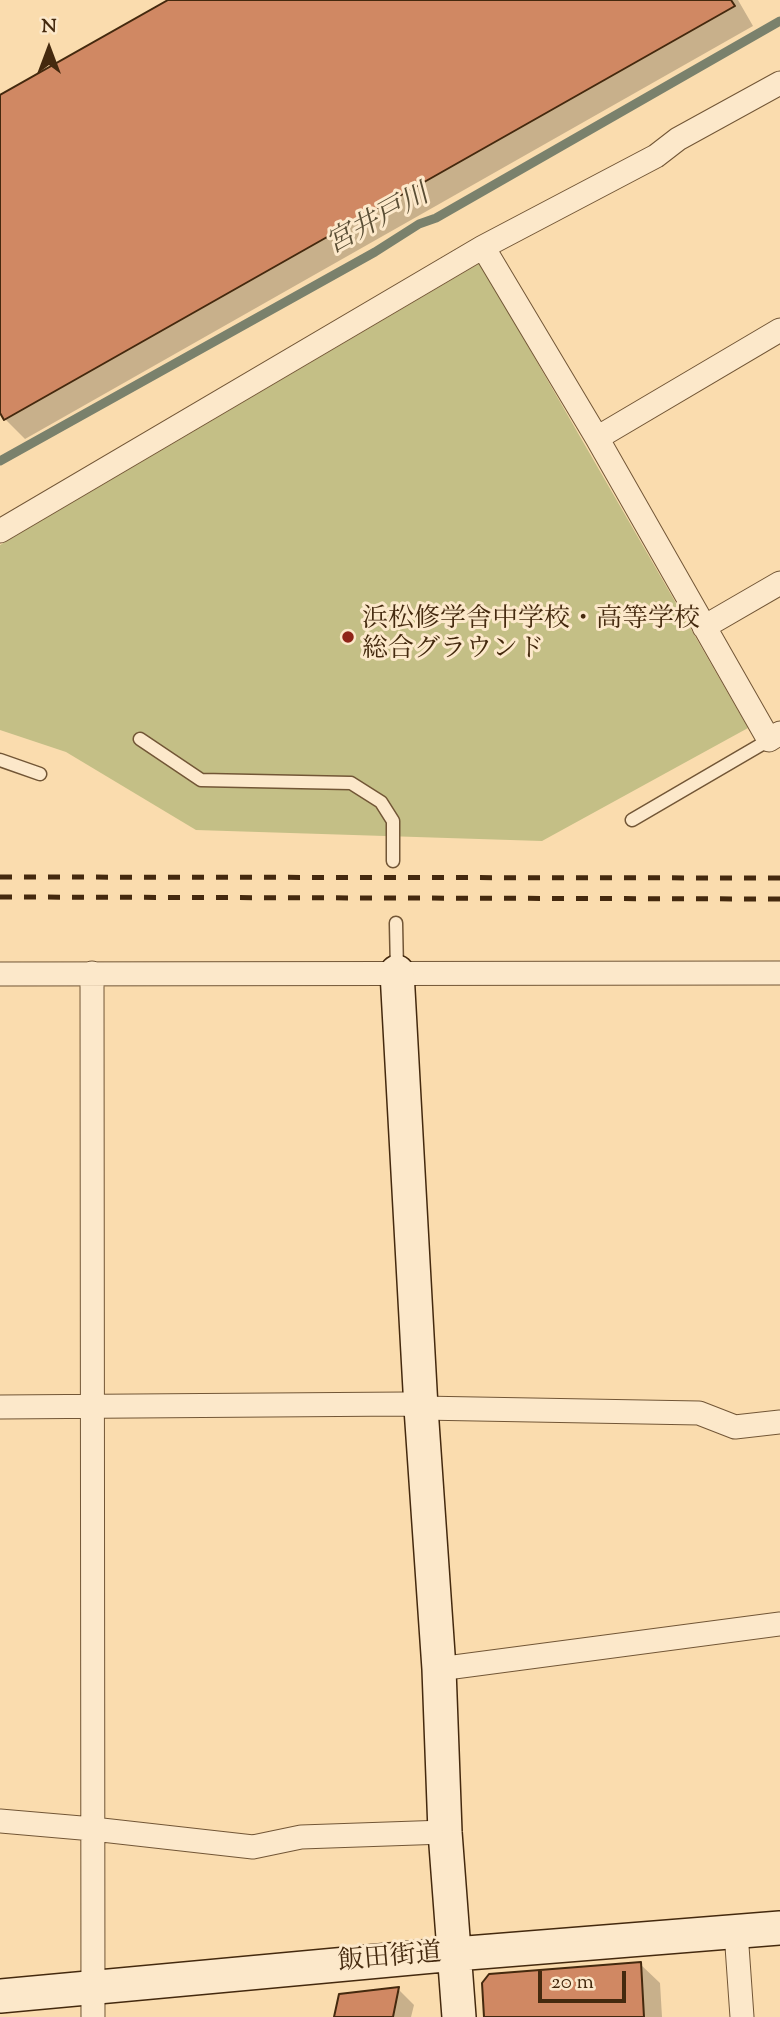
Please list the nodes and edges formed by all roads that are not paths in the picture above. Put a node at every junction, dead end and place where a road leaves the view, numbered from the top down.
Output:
1 (780, 83) edge
2 (483, 247) junction
3 (780, 330) edge
4 (597, 438) junction
5 (0, 531) edge
6 (780, 583) edge
7 (704, 627) junction
8 (774, 737) edge
9 (141, 739) dead end
10 (0, 760) edge
11 (40, 775) dead end
12 (632, 820) dead end
13 (393, 861) dead end
14 (396, 923) dead end
15 (397, 972) junction
16 (92, 973) junction
17 (780, 973) edge
18 (0, 974) edge
19 (0, 1407) edge
20 (92, 1407) junction
21 (421, 1408) junction
22 (780, 1422) edge
23 (780, 1624) edge
24 (439, 1670) junction
25 (0, 1821) edge
26 (93, 1829) junction
27 (445, 1832) junction
28 (780, 1928) edge
29 (736, 1932) junction
30 (455, 1954) junction
31 (0, 1996) edge
32 (92, 2002) edge
33 (459, 2017) edge
34 (742, 2017) edge

1 - 2 street
2 - 4 street
2 - 5 street
3 - 4 street
4 - 7 street
6 - 7 street
7 - 8 street
8 - 12 lane
9 - 13 lane
10 - 11 lane
14 - 15 lane
15 - 16 street
15 - 17 street
15 - 21 street
16 - 18 street
16 - 20 street
19 - 20 street
20 - 21 street
20 - 26 street
21 - 22 street
21 - 24 street
23 - 24 street
24 - 27 street
25 - 26 street
26 - 27 street
26 - 32 street
27 - 30 street
28 - 29 street, 飯田街道
29 - 30 street, 飯田街道
29 - 34 street
30 - 32 street, 飯田街道
30 - 33 street
31 - 32 street, 飯田街道

